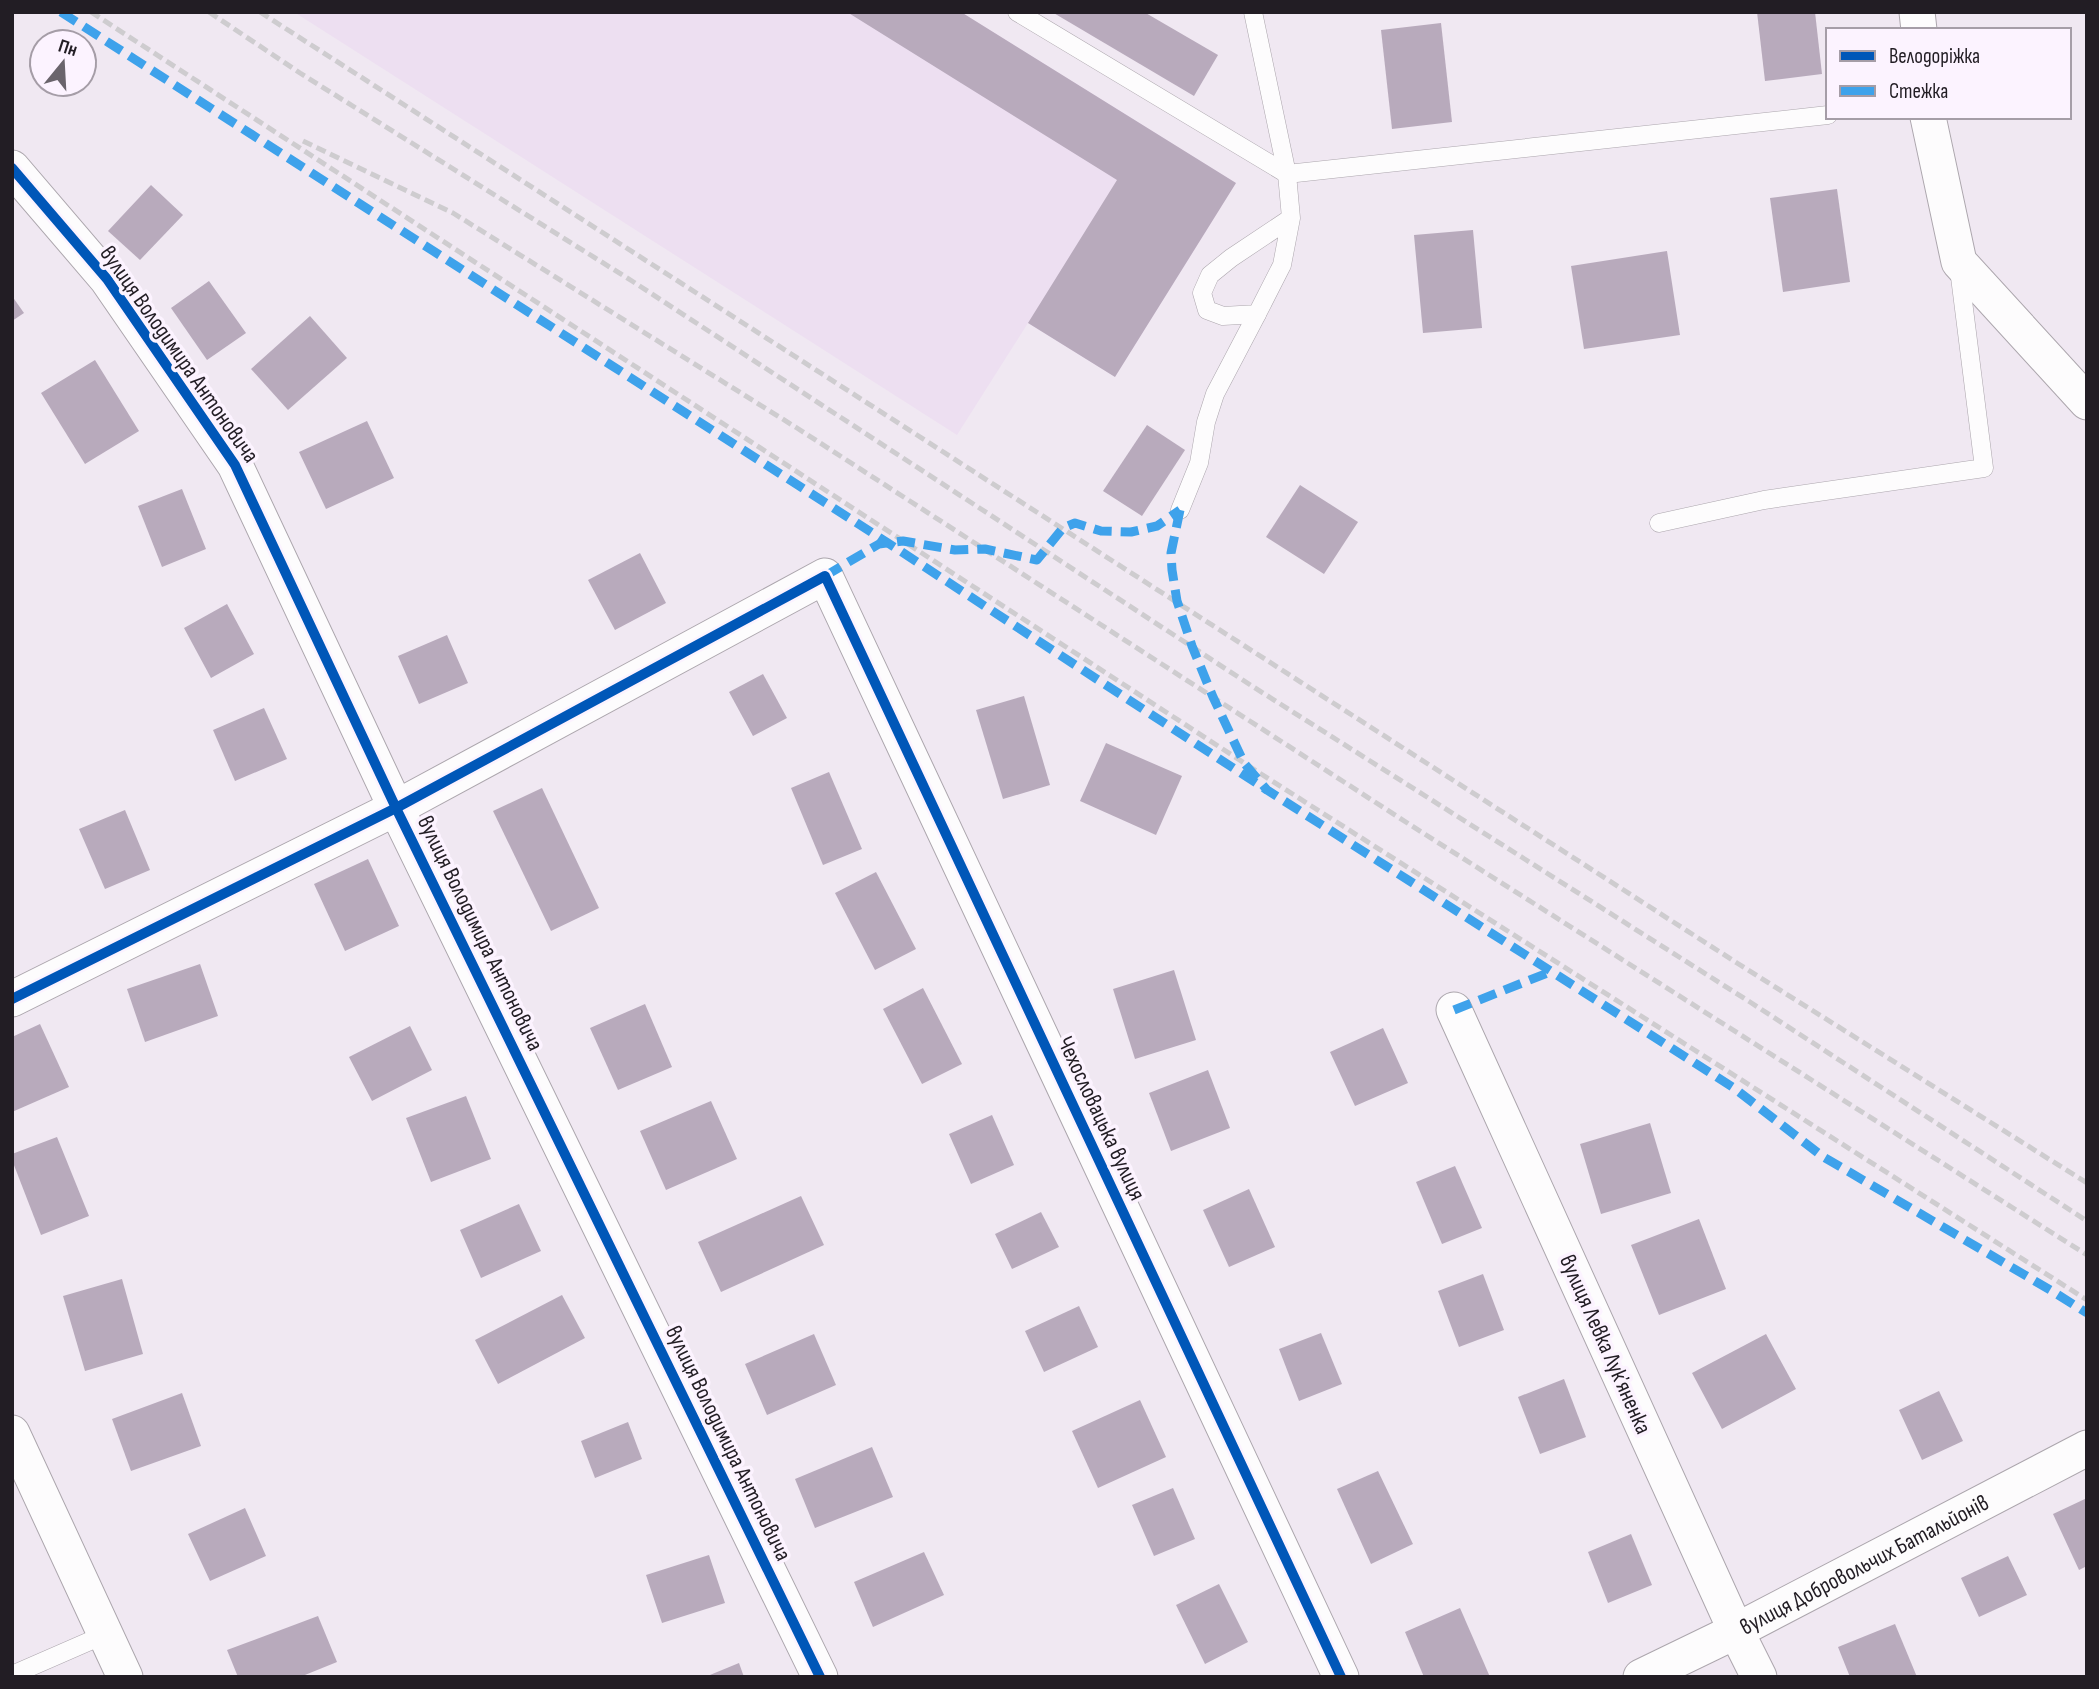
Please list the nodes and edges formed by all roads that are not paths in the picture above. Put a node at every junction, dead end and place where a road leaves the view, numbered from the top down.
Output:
1 (1017, 12) edge
2 (1253, 12) edge
3 (1826, 115) edge
4 (1928, 119) edge
5 (12, 168) edge
6 (1287, 174) junction
7 (1291, 218) junction
8 (1958, 262) junction
9 (1257, 314) junction
10 (2087, 401) edge
11 (1180, 510) dead end
12 (1658, 523) dead end
13 (396, 808) junction
14 (12, 999) edge
15 (1454, 1010) dead end
16 (12, 1433) edge
17 (2087, 1448) edge
18 (20, 1471) edge
19 (1735, 1631) junction
20 (106, 1634) junction
21 (12, 1675) edge
22 (125, 1677) edge
23 (820, 1677) edge
24 (1341, 1677) edge
25 (1641, 1677) edge
26 (1759, 1677) edge

1 - 6 lane
2 - 6 lane
3 - 6 lane
4 - 8 street
5 - 13 street, вулиця Володимира Антоновича
6 - 7 lane
7 - 9 lane
7 - 9 lane
8 - 10 street
8 - 12 lane
9 - 11 lane
13 - 14 street
13 - 23 street, вулиця Володимира Антоновича
13 - 24 street, Чехословацька вулиця
15 - 19 street, вулиця Левка Лукʼяненка
16 - 18 street
17 - 19 street, вулиця Добровольчих Батальйонів
18 - 20 street
19 - 25 street, вулиця Добровольчих Батальйонів
19 - 26 street, вулиця Левка Лукʼяненка
20 - 21 lane
20 - 22 street

